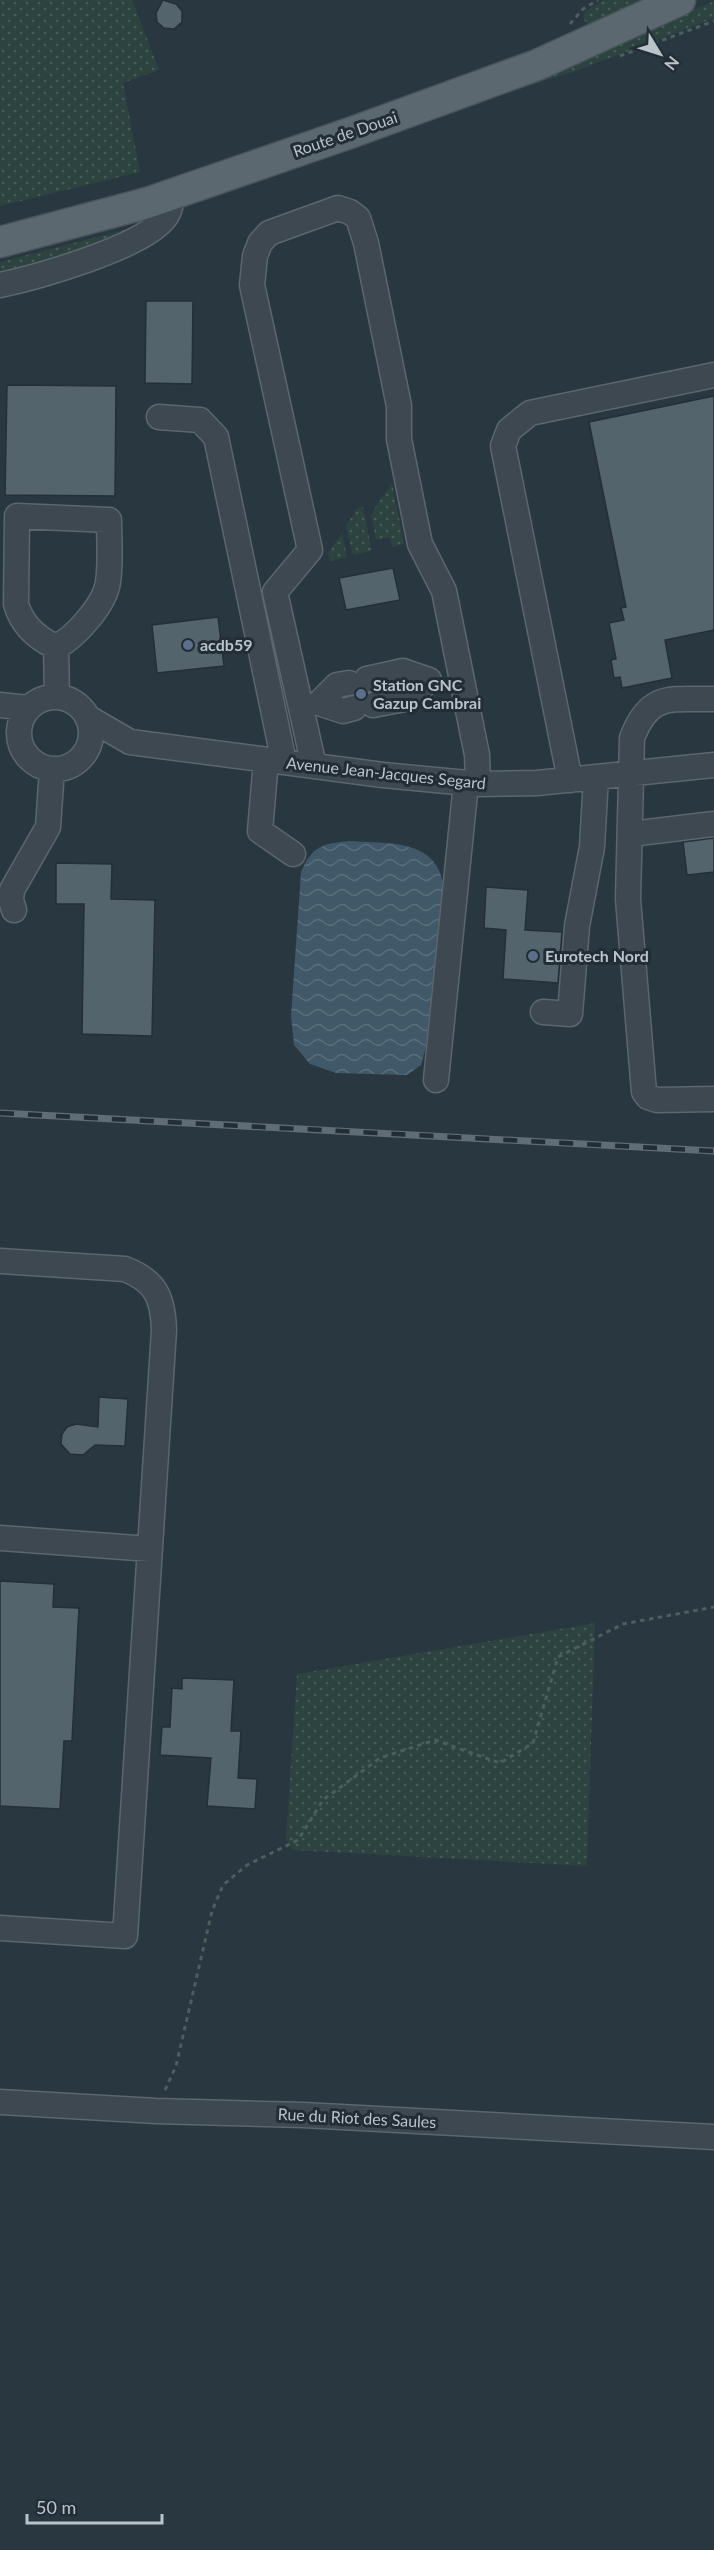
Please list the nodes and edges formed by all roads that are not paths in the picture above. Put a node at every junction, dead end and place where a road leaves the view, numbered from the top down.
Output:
1 (680, 0) edge
2 (173, 194) junction
3 (0, 242) edge
4 (0, 285) edge
5 (714, 375) edge
6 (159, 417) dead end
7 (56, 647) junction
8 (462, 676) junction
9 (57, 697) junction
10 (714, 699) edge
11 (0, 705) edge
12 (309, 705) junction
13 (28, 708) junction
14 (87, 717) junction
15 (9, 733) edge
16 (130, 742) junction
17 (81, 757) junction
18 (275, 761) junction
19 (714, 765) edge
20 (314, 766) junction
21 (52, 769) junction
22 (633, 774) junction
23 (596, 777) junction
24 (570, 780) junction
25 (472, 784) junction
26 (714, 824) edge
27 (631, 834) junction
28 (293, 854) dead end
29 (14, 910) dead end
30 (543, 1012) dead end
31 (436, 1080) dead end
32 (714, 1100) edge
33 (0, 1261) edge
34 (0, 1538) edge
35 (150, 1549) junction
36 (0, 1928) edge
37 (0, 2102) edge
38 (714, 2137) edge

1 - 2 main road, Route de Douai
2 - 3 main road, Route de Douai
2 - 4 street
5 - 24 street
6 - 18 street
7 - 7 street
7 - 9 street
8 - 12 street
8 - 12 street
8 - 25 street
9 - 13 street
9 - 14 street
10 - 22 street
11 - 13 street
12 - 20 street
13 - 15 street
14 - 16 street, Avenue Jean-Jacques Segard
14 - 17 street
15 - 21 street
16 - 17 street, Avenue Jean-Jacques Segard
16 - 18 street, Avenue Jean-Jacques Segard
17 - 21 street
18 - 20 street, Avenue Jean-Jacques Segard
18 - 28 street
19 - 22 street, Avenue Jean-Jacques Segard
20 - 25 street, Avenue Jean-Jacques Segard
21 - 29 street
22 - 23 street, Avenue Jean-Jacques Segard
22 - 27 street
23 - 24 street, Avenue Jean-Jacques Segard
23 - 30 street
24 - 25 street, Avenue Jean-Jacques Segard
25 - 31 street
26 - 27 street
27 - 32 street
33 - 35 street
34 - 35 street
35 - 36 street
37 - 38 street, Rue du Riot des Saules

